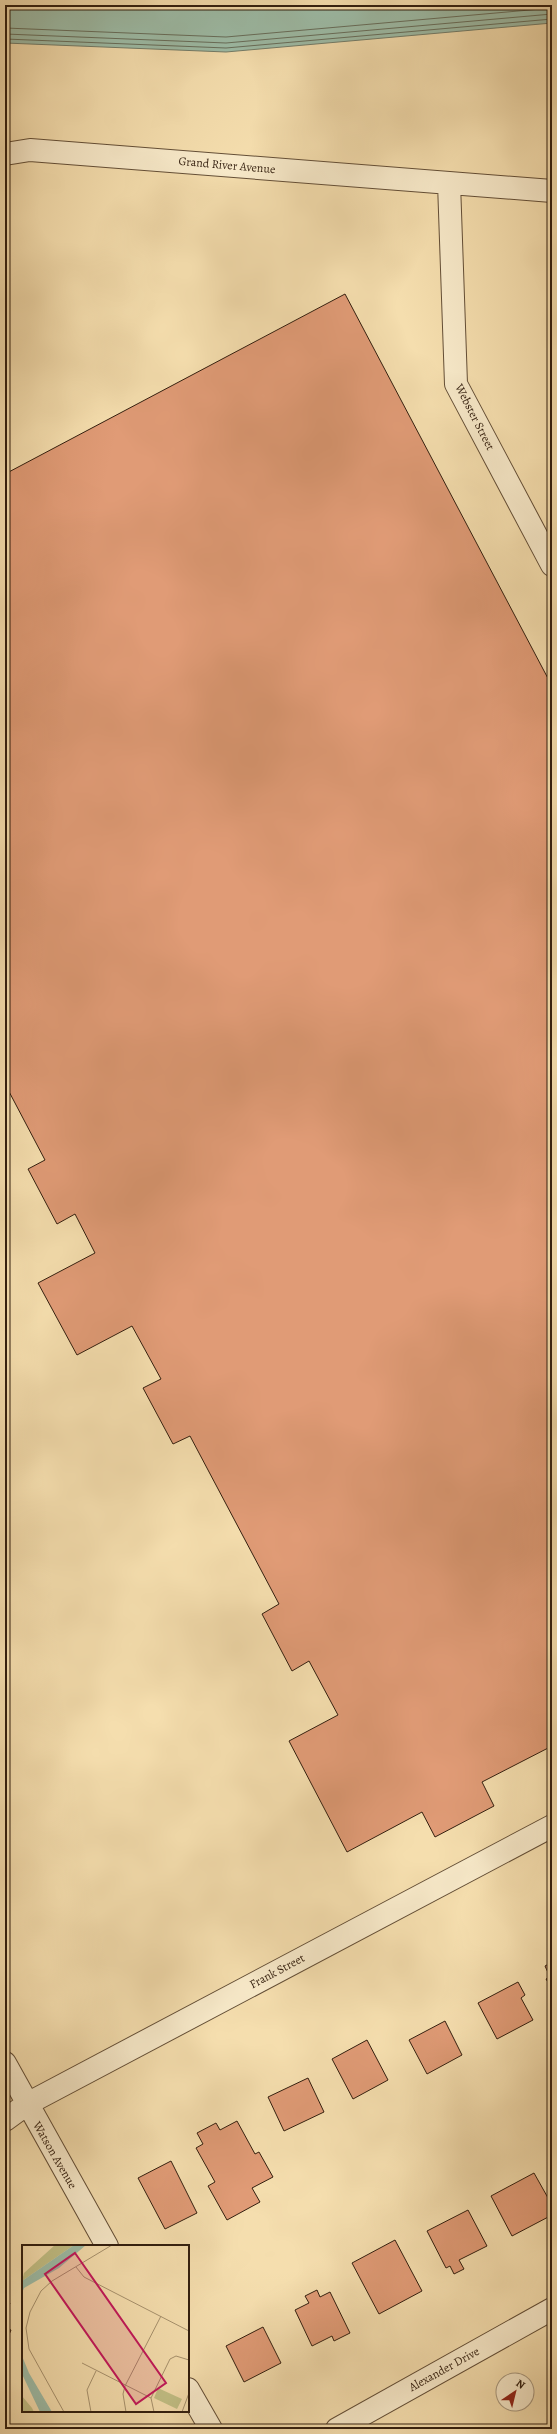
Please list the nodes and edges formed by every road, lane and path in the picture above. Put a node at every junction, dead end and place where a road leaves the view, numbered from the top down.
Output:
1 (5, 154) edge
2 (449, 183) junction
3 (552, 191) edge
4 (552, 565) edge
5 (552, 1826) edge
6 (5, 2064) edge
7 (26, 2104) junction
8 (5, 2120) edge
9 (106, 2245) edge
10 (552, 2309) edge
11 (189, 2391) edge
12 (211, 2429) edge
13 (337, 2429) edge

1 - 2 street, Grand River Avenue
2 - 3 street, Grand River Avenue
2 - 4 street, Webster Street
5 - 7 street, Frank Street
6 - 7 street, Watson Avenue
7 - 8 street, Frank Street
7 - 9 street, Watson Avenue
10 - 13 street, Alexander Drive
11 - 12 street

